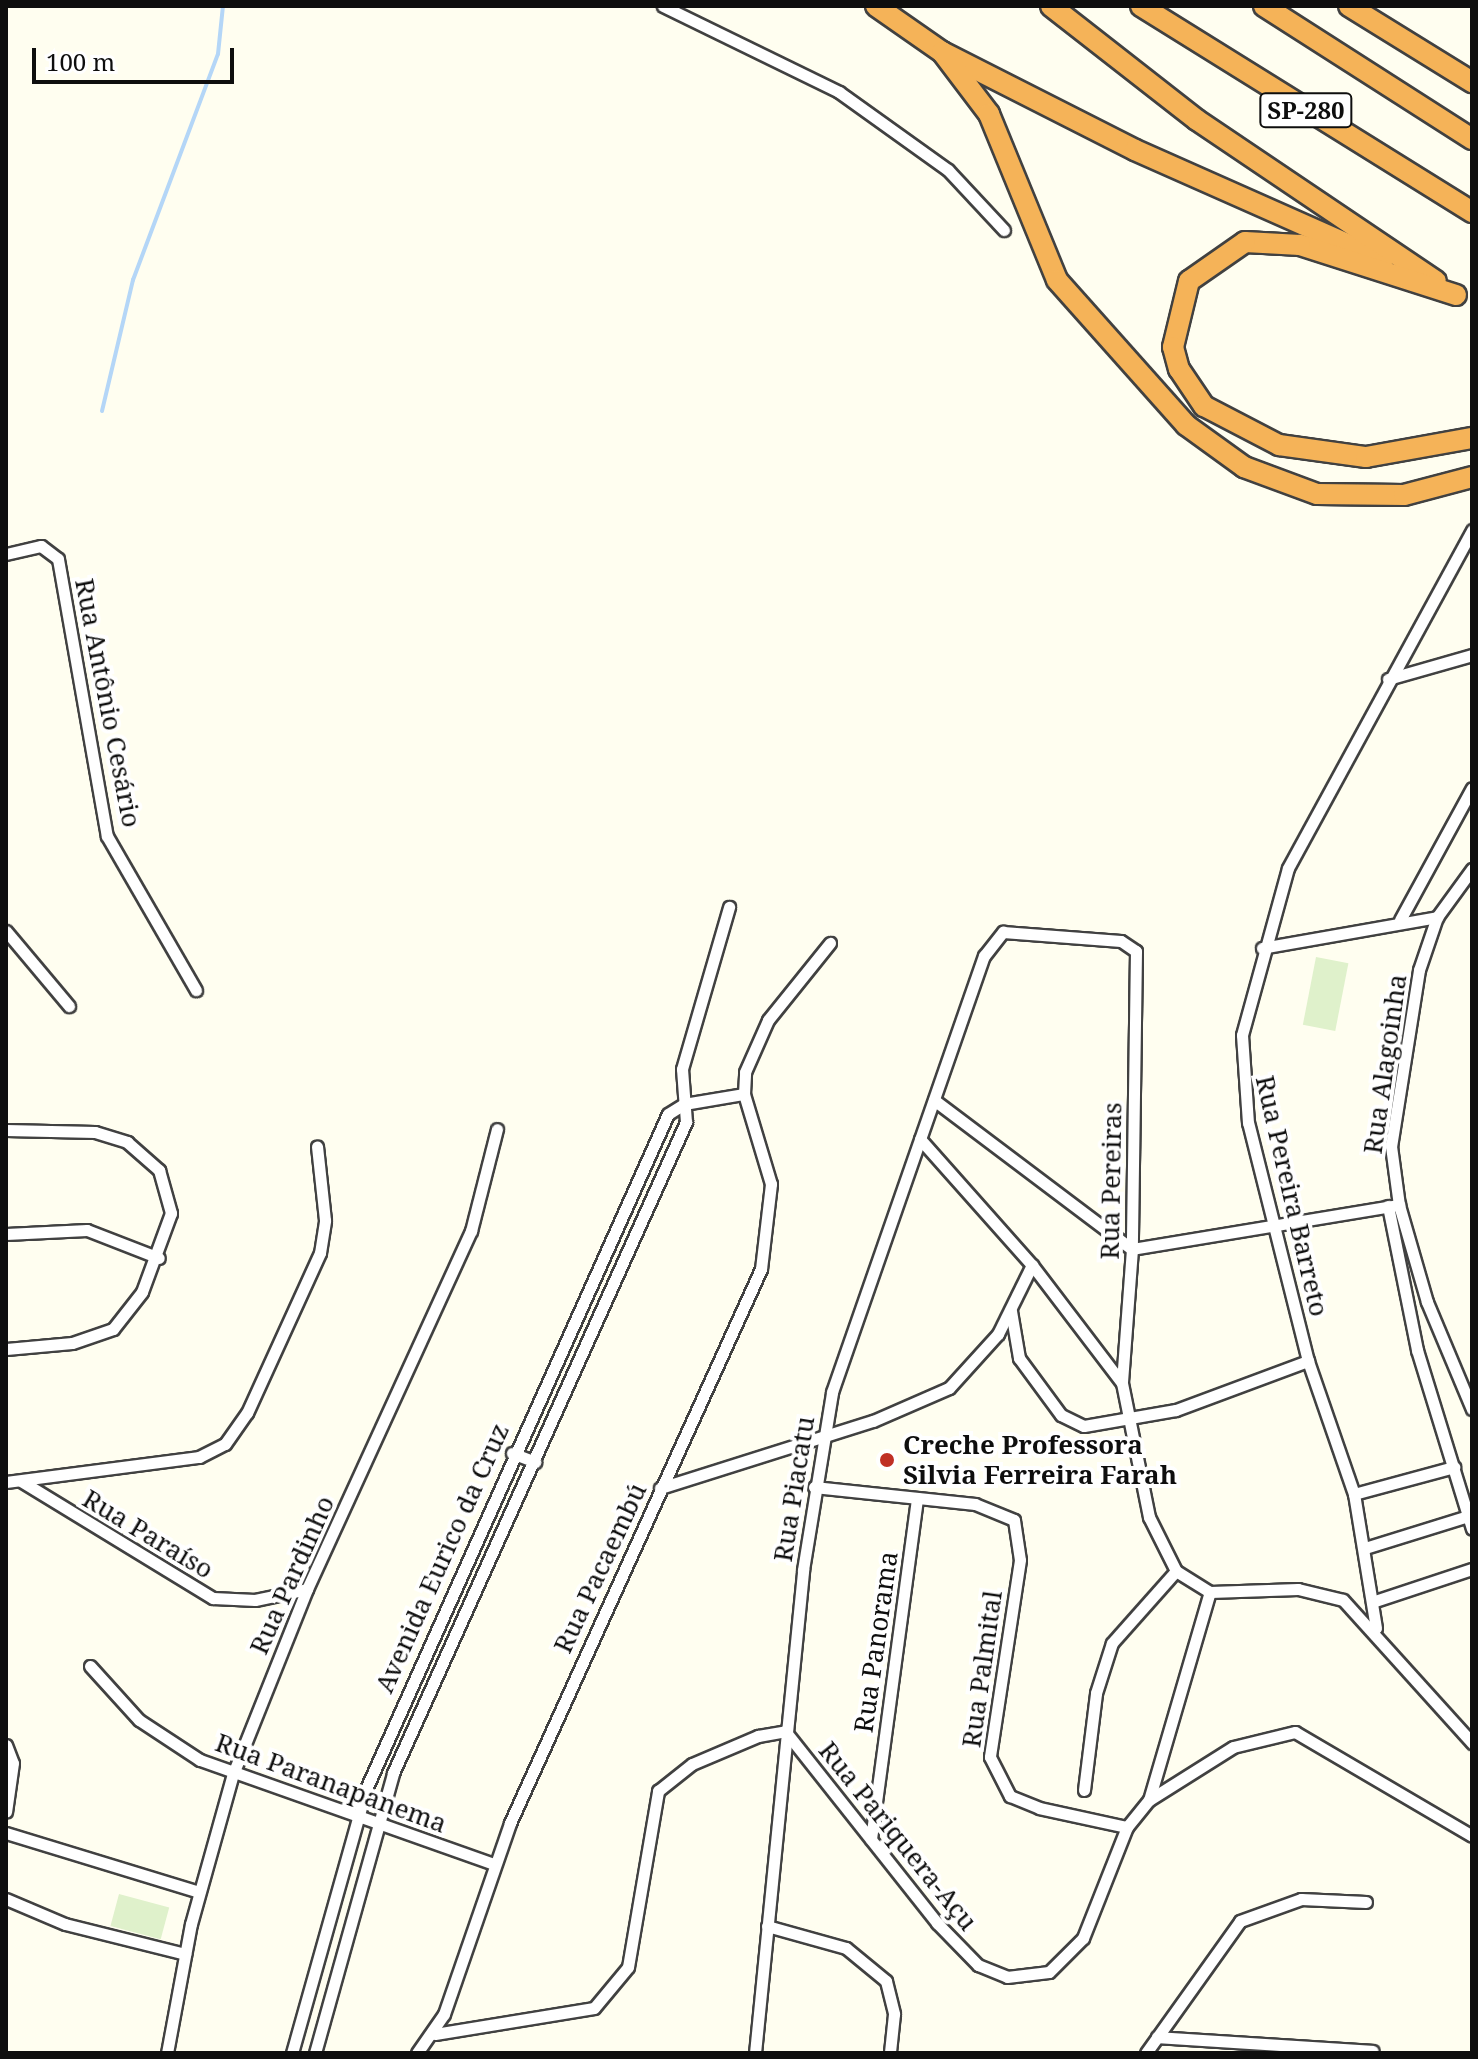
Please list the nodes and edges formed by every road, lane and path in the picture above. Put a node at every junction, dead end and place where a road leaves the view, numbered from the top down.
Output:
1 (663, 6) edge
2 (1051, 6) edge
3 (1141, 6) edge
4 (1264, 6) edge
5 (1349, 6) edge
6 (883, 10) edge
7 (1389, 31) junction
8 (942, 52) junction
9 (1472, 66) edge
10 (1472, 82) edge
11 (1472, 139) edge
12 (1472, 212) edge
13 (1004, 230) dead end
14 (1464, 299) edge
15 (1472, 438) edge
16 (1472, 477) edge
17 (1472, 530) edge
18 (6, 554) edge
19 (1472, 655) edge
20 (1388, 679) junction
21 (1472, 788) edge
22 (1472, 869) edge
23 (729, 907) dead end
24 (1437, 917) junction
25 (1400, 920) junction
26 (6, 931) edge
27 (830, 943) dead end
28 (1262, 948) junction
29 (984, 956) joint
30 (196, 990) dead end
31 (69, 1006) dead end
32 (744, 1094) junction
33 (934, 1100) junction
34 (684, 1104) junction
35 (497, 1129) dead end
36 (6, 1130) edge
37 (920, 1139) junction
38 (317, 1146) dead end
39 (1393, 1205) junction
40 (1278, 1230) junction
41 (6, 1234) edge
42 (1132, 1249) junction
43 (159, 1258) junction
44 (1032, 1265) junction
45 (1427, 1302) junction
46 (1406, 1309) junction
47 (1011, 1310) junction
48 (6, 1349) edge
49 (1308, 1361) junction
50 (1122, 1383) junction
51 (1472, 1409) edge
52 (1124, 1418) junction
53 (823, 1434) junction
54 (512, 1453) junction
55 (535, 1462) junction
56 (1454, 1467) junction
57 (21, 1481) junction
58 (6, 1482) edge
59 (814, 1487) junction
60 (660, 1488) junction
61 (1354, 1494) junction
62 (917, 1498) junction
63 (1468, 1516) junction
64 (1472, 1529) edge
65 (1365, 1548) junction
66 (1472, 1569) edge
67 (1176, 1571) junction
68 (307, 1589) junction
69 (1210, 1592) junction
70 (1372, 1602) junction
71 (1376, 1628) junction
72 (90, 1666) dead end
73 (785, 1731) junction
74 (1472, 1743) edge
75 (6, 1745) edge
76 (233, 1774) junction
77 (1084, 1790) dead end
78 (1149, 1800) junction
79 (6, 1812) edge
80 (356, 1817) junction
81 (376, 1823) junction
82 (1127, 1827) junction
83 (6, 1833) edge
84 (1472, 1836) edge
85 (871, 1839) junction
86 (493, 1864) junction
87 (199, 1892) junction
88 (6, 1899) edge
89 (1366, 1902) dead end
90 (767, 1926) junction
91 (185, 1954) junction
92 (435, 2034) junction
93 (1157, 2037) junction
94 (1373, 2051) dead end
95 (167, 2053) edge
96 (292, 2053) edge
97 (315, 2053) edge
98 (417, 2053) edge
99 (755, 2053) edge
100 (890, 2053) edge
101 (1146, 2053) edge

1 - 13 street
2 - 14 highway
3 - 12 highway, SP-280
4 - 11 highway, SP-280
5 - 7 highway
6 - 8 highway
7 - 9 highway
7 - 10 highway
8 - 14 highway
8 - 16 highway
14 - 15 highway
17 - 20 street, Rua Pereira Barreto
18 - 30 street, Rua Antônio Cesário
19 - 20 street
20 - 28 street, Rua Pereira Barreto
21 - 25 street
22 - 24 street, Rua Alagoinha
23 - 34 street, Avenida Eurico da Cruz
24 - 25 street
24 - 39 street, Rua Alagoinha
25 - 28 street
26 - 31 street
27 - 32 street
28 - 40 street, Rua Pereira Barreto
29 - 33 street, Rua Piacatu
29 - 42 street, Rua Pereiras
32 - 34 street
32 - 60 street, Rua Pacaembú
33 - 37 street, Rua Piacatu
33 - 42 street
34 - 54 street, Avenida Eurico da Cruz
34 - 55 street, Avenida Eurico da Cruz
35 - 68 street, Rua Pardinho
36 - 43 street
37 - 44 street
37 - 53 street, Rua Piacatu
38 - 57 street
39 - 40 street
39 - 45 street, Rua Alagoinha
39 - 46 street
40 - 42 street
40 - 49 street, Rua Pereira Barreto
41 - 43 street
42 - 50 street, Rua Pereiras
43 - 48 street
44 - 47 street
44 - 50 street
45 - 46 street
45 - 51 street, Rua Alagoinha
46 - 56 street
47 - 52 street
47 - 53 street
49 - 52 street
49 - 61 street, Rua Pereira Barreto
50 - 52 street, Rua Pereiras
52 - 67 street, Rua Pereiras
53 - 59 street, Rua Piacatu
53 - 60 street
54 - 55 street
54 - 80 street, Avenida Eurico da Cruz
55 - 81 street, Avenida Eurico da Cruz
56 - 61 street
56 - 63 street
57 - 58 street
57 - 68 street, Rua Paraíso
59 - 62 street, Rua Palmital
59 - 73 street, Rua Piacatu
60 - 86 street, Rua Pacaembú
61 - 65 street, Rua Pereira Barreto
62 - 82 street, Rua Palmital
62 - 85 street, Rua Panorama
63 - 64 street
63 - 65 street
65 - 70 street, Rua Pereira Barreto
66 - 70 street
67 - 69 street
67 - 77 street
68 - 76 street, Rua Pardinho
69 - 71 street
69 - 78 street
70 - 71 street, Rua Pereira Barreto
71 - 74 street
72 - 76 street, Rua Paranapanema
73 - 85 street, Rua Pariquera-Açu
73 - 90 street, Rua Piacatu
73 - 92 street
75 - 79 street
76 - 80 street, Rua Paranapanema
76 - 87 street, Rua Pardinho
78 - 82 street
78 - 84 street
80 - 81 street, Rua Paranapanema
80 - 96 street, Avenida Eurico da Cruz
81 - 86 street, Rua Paranapanema
81 - 97 street, Avenida Eurico da Cruz
82 - 85 street, Rua Pariquera-Açu
83 - 87 street
86 - 92 street, Rua Pacaembú
87 - 91 street, Rua Pardinho
88 - 91 street
89 - 93 street
90 - 99 street, Rua Piacatu
90 - 100 street
91 - 95 street, Rua Pardinho
92 - 98 street, Rua Pacaembú
93 - 94 street
93 - 101 street

